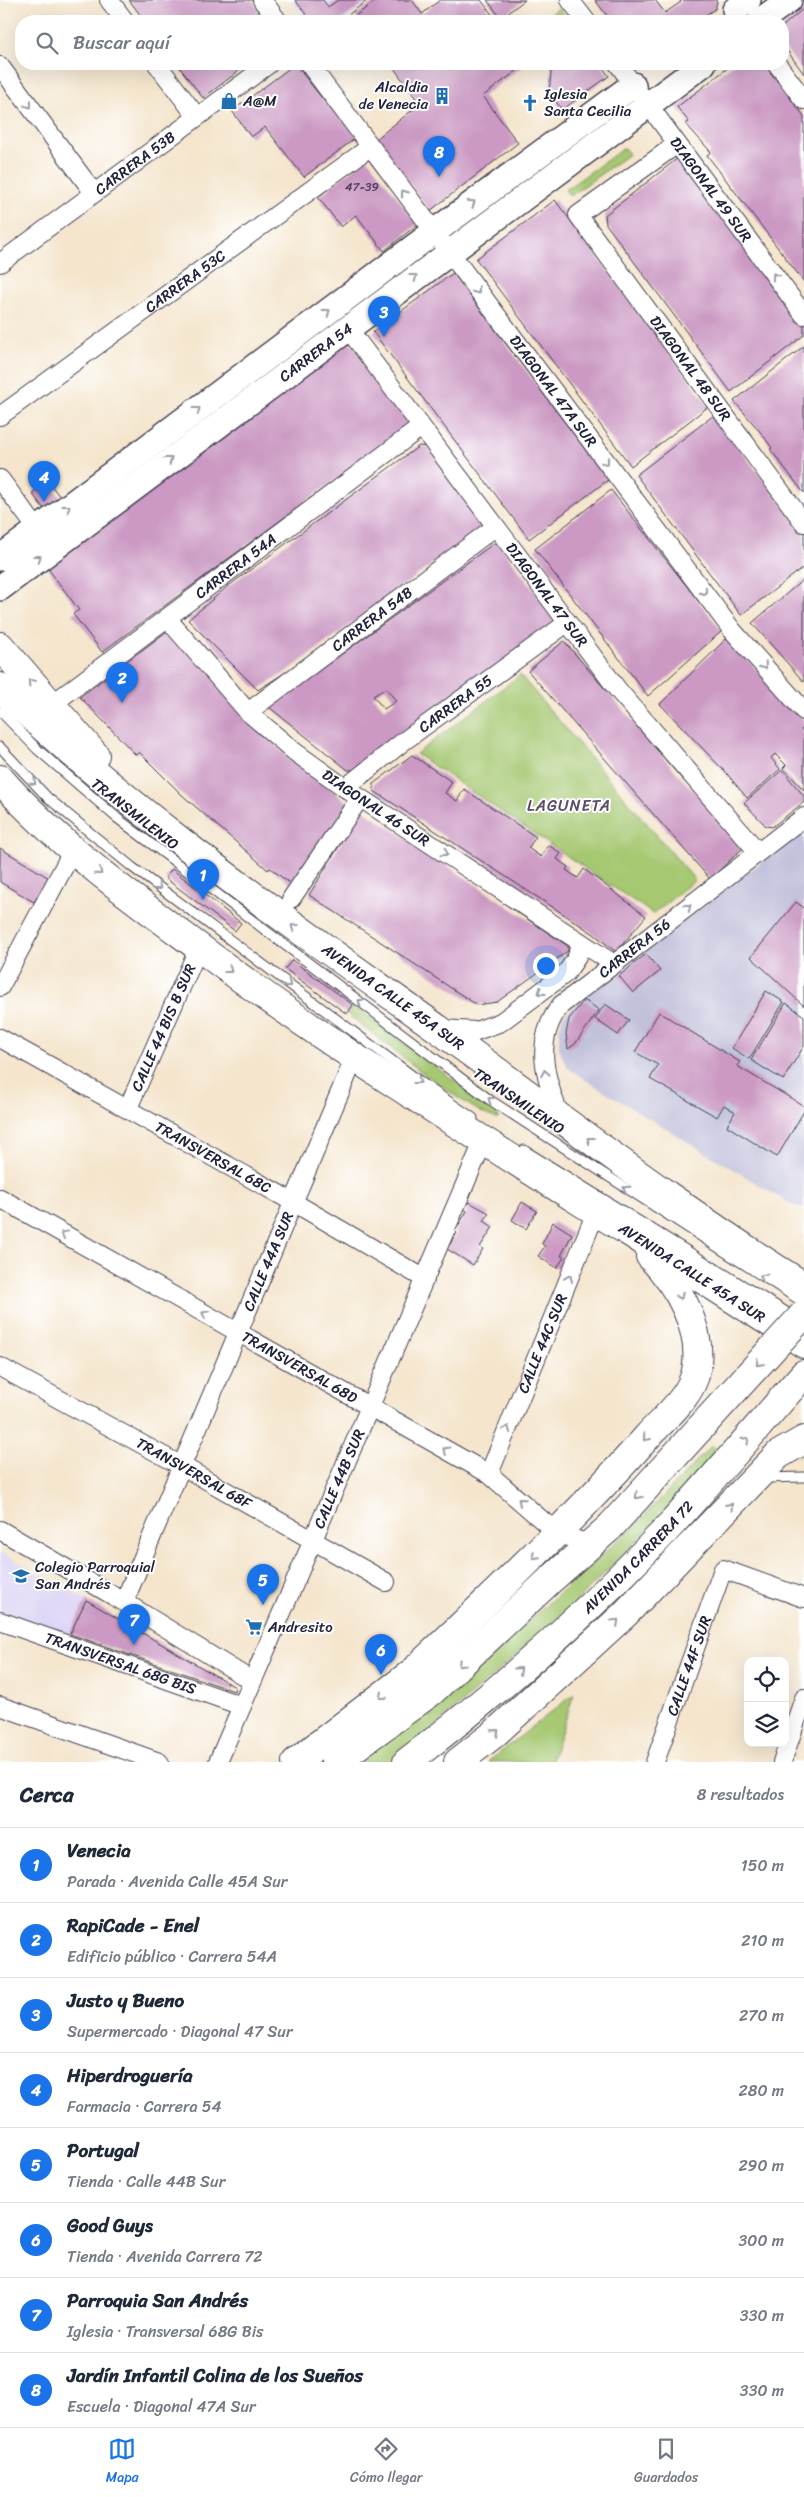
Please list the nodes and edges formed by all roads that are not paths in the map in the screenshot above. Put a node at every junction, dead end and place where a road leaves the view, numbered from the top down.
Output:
1 (109, 0) edge
2 (262, 0) edge
3 (570, 0) edge
4 (789, 0) edge
5 (120, 15) edge
6 (273, 15) edge
7 (581, 15) edge
8 (768, 15) edge
9 (0, 66) edge
10 (161, 70) edge
11 (260, 70) edge
12 (313, 70) edge
13 (622, 70) edge
14 (695, 70) edge
15 (782, 70) edge
16 (633, 85) junction
17 (804, 100) edge
18 (648, 104) junction
19 (197, 117) junction
20 (677, 144) junction
21 (370, 147) junction
22 (94, 193) junction
23 (433, 232) junction
24 (448, 252) junction
25 (0, 263) edge
26 (804, 315) edge
27 (347, 327) junction
28 (248, 372) junction
29 (246, 402) junction
30 (0, 416) edge
31 (421, 427) junction
32 (0, 479) edge
33 (804, 524) edge
34 (496, 527) junction
35 (38, 530) junction
36 (0, 558) edge
37 (0, 588) edge
38 (166, 618) junction
39 (567, 623) junction
40 (0, 646) edge
41 (0, 687) edge
42 (52, 705) junction
43 (0, 711) edge
44 (804, 711) edge
45 (248, 712) junction
46 (0, 747) edge
47 (0, 779) edge
48 (353, 793) junction
49 (804, 817) edge
50 (156, 824) junction
51 (73, 850) junction
52 (758, 852) junction
53 (291, 899) dead end
54 (580, 942) junction
55 (199, 947) junction
56 (614, 964) junction
57 (0, 987) edge
58 (438, 1029) junction
59 (0, 1038) edge
60 (354, 1059) junction
61 (128, 1108) junction
62 (561, 1118) junction
63 (483, 1133) junction
64 (513, 1143) dead end
65 (0, 1198) edge
66 (293, 1202) junction
67 (596, 1212) junction
68 (627, 1231) junction
69 (425, 1279) junction
70 (804, 1286) edge
71 (804, 1303) edge
72 (804, 1314) edge
73 (804, 1323) edge
74 (238, 1333) junction
75 (804, 1344) edge
76 (0, 1367) edge
77 (804, 1374) edge
78 (370, 1407) junction
79 (804, 1440) edge
80 (182, 1466) junction
81 (489, 1474) junction
82 (804, 1477) edge
83 (752, 1481) junction
84 (0, 1530) edge
85 (558, 1534) junction
86 (313, 1540) junction
87 (590, 1544) junction
88 (386, 1582) dead end
89 (548, 1582) junction
90 (804, 1598) edge
91 (124, 1602) junction
92 (0, 1621) edge
93 (420, 1665) junction
94 (252, 1681) junction
95 (804, 1698) edge
96 (0, 1706) edge
97 (242, 1706) junction
98 (456, 1725) junction
99 (159, 1762) edge
100 (218, 1762) edge
101 (296, 1762) edge
102 (335, 1762) edge
103 (407, 1762) edge
104 (421, 1762) edge
105 (458, 1762) edge
106 (655, 1762) edge
107 (782, 1762) edge

1 - 5 street
2 - 6 street
3 - 7 street
4 - 8 street
9 -> 22 street
10 - 19 street
11 - 19 street, CARRERA 53B
12 - 21 street, DIAGONAL 47A SUR
13 - 16 street, DIAGONAL 49 SUR
14 - 18 street, CARRERA 54
15 - 17 street
16 - 18 street, DIAGONAL 49 SUR
23 -> 16 street, CARRERA 54
18 - 20 street, DIAGONAL 49 SUR
18 - 24 street, CARRERA 54
19 - 22 street, CARRERA 53B
26 -> 20 street, DIAGONAL 49 SUR
20 - 33 street, DIAGONAL 48 SUR
23 -> 21 street, DIAGONAL 47A SUR
21 - 30 street, CARRERA 53C
22 - 25 street, CARRERA 53B
23 - 24 street, DIAGONAL 47A SUR
28 -> 23 street, CARRERA 54
27 -> 24 street, CARRERA 54
24 -> 44 street, DIAGONAL 47A SUR
27 - 29 street, CARRERA 54
27 - 31 street, DIAGONAL 47 SUR
28 - 29 street
35 -> 28 street, CARRERA 54
37 -> 29 street, CARRERA 54
31 - 34 street, DIAGONAL 47 SUR
31 - 38 street, CARRERA 54A
32 - 35 street
34 - 39 street, DIAGONAL 47 SUR
34 - 45 street, CARRERA 54B
35 - 36 street, CARRERA 54
38 - 42 street, CARRERA 54A
38 - 45 street, DIAGONAL 46 SUR
39 - 48 street, CARRERA 55
39 - 52 street, DIAGONAL 47 SUR
42 -> 40 highway
41 - 50 highway, AVENIDA CALLE 45A SUR
42 - 50 highway
71 -> 43 lane, TRANSMILENIO
45 - 48 street, DIAGONAL 46 SUR
46 -> 63 lane
47 - 51 highway, AVENIDA CALLE 45A SUR
48 - 53 street, CARRERA 55
48 -> 54 street, DIAGONAL 46 SUR
49 - 52 street, CARRERA 56
58 -> 50 highway, AVENIDA CALLE 45A SUR
51 -> 55 highway, AVENIDA CALLE 45A SUR
51 - 57 street
56 -> 52 street, CARRERA 56
54 - 56 street, DIAGONAL 46 SUR
54 -> 58 street, CARRERA 56
55 -> 60 highway, AVENIDA CALLE 45A SUR
55 - 61 street, CALLE 44 BIS B SUR
62 -> 56 street, CARRERA 56
58 - 62 highway, AVENIDA CALLE 45A SUR
59 - 61 street, TRANSVERSAL 68C
60 - 63 highway, AVENIDA CALLE 45A SUR
60 - 66 street, CALLE 44A SUR
61 - 66 street, TRANSVERSAL 68C
70 -> 62 highway, AVENIDA CALLE 45A SUR
63 - 67 highway, AVENIDA CALLE 45A SUR
63 - 69 street, CALLE 44B SUR
64 - 73 lane
74 -> 65 street, TRANSVERSAL 68D
66 - 69 street, TRANSVERSAL 68C
66 - 74 street, CALLE 44A SUR
67 - 68 highway, AVENIDA CALLE 45A SUR
81 -> 67 street, CALLE 44C SUR
68 - 75 highway, AVENIDA CALLE 45A SUR
68 -> 85 highway
69 - 78 street, CALLE 44B SUR
72 -> 87 highway, bridge
74 - 78 street, TRANSVERSAL 68D
74 - 80 street, CALLE 44A SUR
76 - 80 street, TRANSVERSAL 68F
98 -> 77 highway, AVENIDA CARRERA 72
81 -> 78 street, TRANSVERSAL 68D
78 - 86 street, CALLE 44B SUR
79 - 83 highway
80 - 86 street, TRANSVERSAL 68F
80 - 91 street, CALLE 44A SUR
85 -> 81 street, TRANSVERSAL 68D
82 - 83 lane
105 -> 83 highway
84 - 91 street
85 - 87 street, TRANSVERSAL 68D
85 -> 93 highway
86 - 88 street, TRANSVERSAL 68F
86 - 94 street, CALLE 44B SUR
87 - 89 highway
89 - 93 highway
89 -> 102 highway
90 - 106 street, CALLE 44F SUR
91 - 94 street
92 - 97 street, TRANSVERSAL 68G BIS
93 -> 101 highway
94 - 97 street, CALLE 44B SUR
95 - 107 street
96 - 99 street
97 - 100 street, CALLE 44B SUR
98 - 103 highway, AVENIDA CARRERA 72
98 - 104 highway, AVENIDA CARRERA 72

